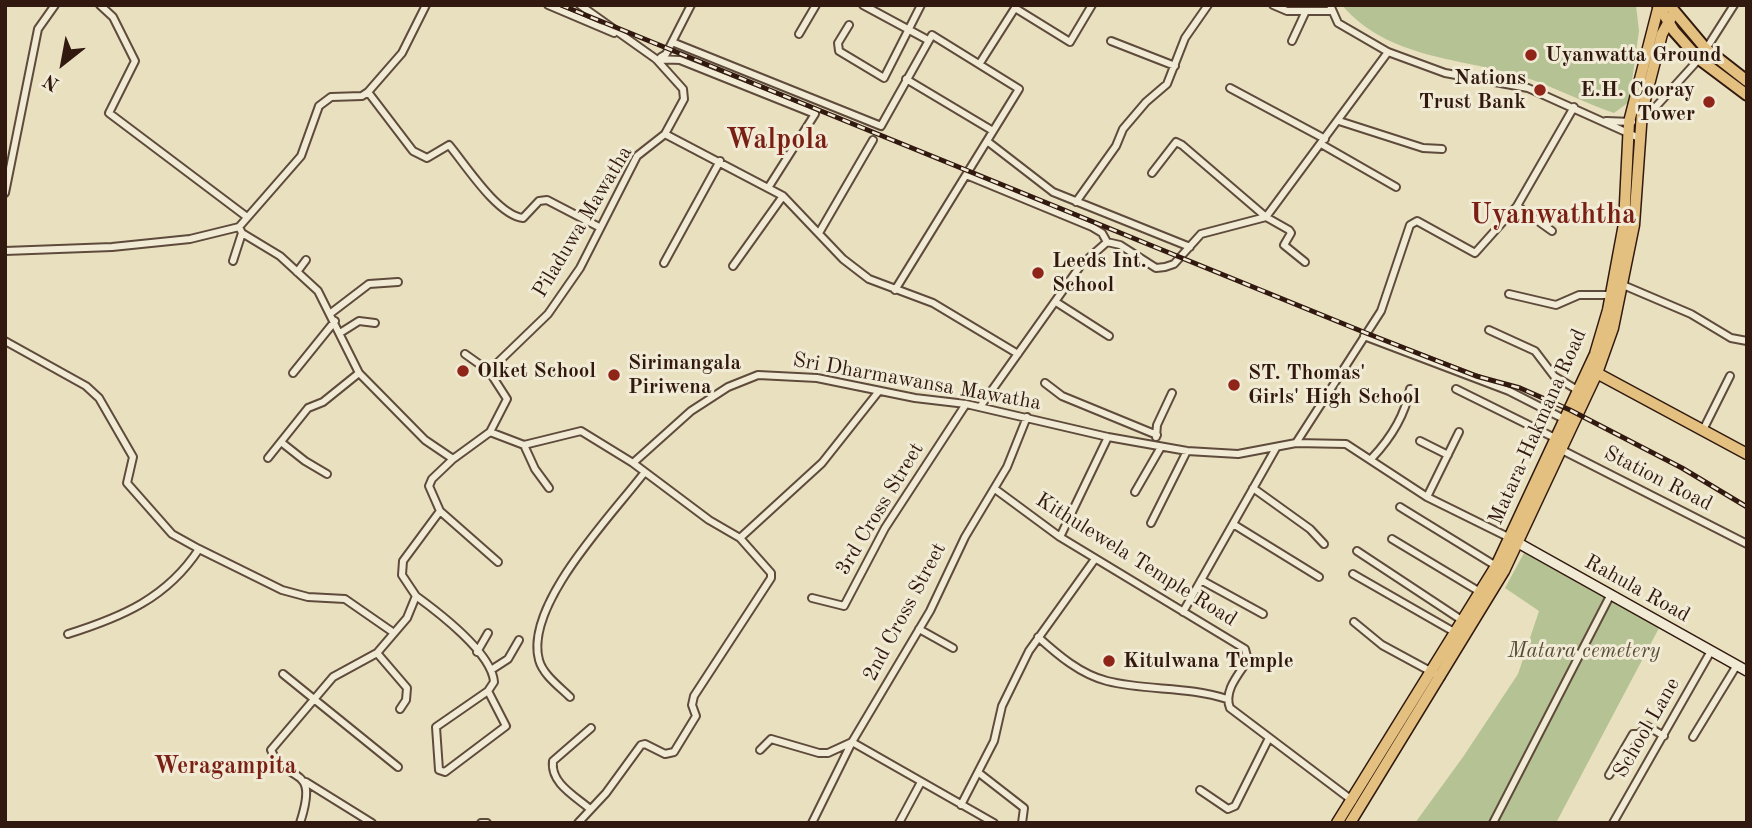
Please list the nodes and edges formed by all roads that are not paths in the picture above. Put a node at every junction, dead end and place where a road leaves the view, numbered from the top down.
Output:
1 (55, 5) edge
2 (426, 5) edge
3 (548, 5) edge
4 (580, 5) edge
5 (691, 5) edge
6 (816, 5) edge
7 (863, 5) edge
8 (921, 5) edge
9 (1092, 5) edge
10 (1208, 5) edge
11 (1273, 5) edge
12 (1659, 5) edge
13 (1734, 5) edge
14 (102, 6) edge
15 (1330, 8) edge
16 (1305, 13) junction
17 (1671, 13) edge
18 (849, 25) dead end
19 (907, 30) junction
20 (799, 34) dead end
21 (926, 39) junction
22 (1111, 41) dead end
23 (1292, 41) dead end
24 (672, 42) junction
25 (1706, 49) junction
26 (1388, 52) junction
27 (656, 59) junction
28 (1699, 59) junction
29 (980, 63) junction
30 (1175, 66) junction
31 (906, 79) junction
32 (1747, 81) edge
33 (1230, 88) dead end
34 (368, 92) junction
35 (1747, 95) edge
36 (1574, 107) junction
37 (1339, 121) junction
38 (1606, 121) junction
39 (1629, 122) junction
40 (1641, 123) junction
41 (993, 131) junction
42 (665, 134) junction
43 (1628, 135) junction
44 (1639, 138) junction
45 (873, 140) dead end
46 (987, 141) junction
47 (1323, 142) junction
48 (1442, 149) dead end
49 (720, 161) junction
50 (1152, 173) dead end
51 (966, 175) junction
52 (1395, 187) dead end
53 (768, 188) junction
54 (5, 193) edge
55 (783, 196) junction
56 (1076, 202) junction
57 (1517, 206) junction
58 (247, 217) junction
59 (1266, 217) junction
60 (599, 227) junction
61 (241, 230) junction
62 (1552, 231) dead end
63 (819, 233) junction
64 (1107, 242) junction
65 (1190, 247) junction
66 (5, 251) edge
67 (306, 260) dead end
68 (233, 261) dead end
69 (1305, 262) dead end
70 (664, 263) dead end
71 (733, 266) dead end
72 (297, 272) junction
73 (398, 282) dead end
74 (1623, 285) junction
75 (895, 290) junction
76 (1510, 294) dead end
77 (1611, 295) junction
78 (1056, 302) junction
79 (331, 313) junction
80 (334, 321) junction
81 (375, 323) dead end
82 (1489, 330) dead end
83 (340, 334) junction
84 (1109, 336) dead end
85 (1364, 337) junction
86 (5, 341) edge
87 (1747, 341) edge
88 (465, 354) dead end
89 (1018, 354) junction
90 (489, 371) junction
91 (1593, 371) junction
92 (293, 373) dead end
93 (359, 373) junction
94 (1730, 376) dead end
95 (1045, 383) dead end
96 (1409, 389) dead end
97 (1456, 389) dead end
98 (879, 391) junction
99 (1579, 391) junction
100 (1172, 393) dead end
101 (967, 404) junction
102 (980, 407) junction
103 (1027, 417) junction
104 (1566, 419) junction
105 (1703, 430) junction
106 (490, 432) junction
107 (1458, 432) dead end
108 (1157, 435) junction
109 (1108, 437) junction
110 (281, 442) junction
111 (1420, 442) dead end
112 (1296, 443) junction
113 (1558, 443) junction
114 (524, 445) junction
115 (1158, 446) junction
116 (1276, 448) junction
117 (1187, 451) junction
118 (1747, 454) edge
119 (1448, 455) junction
120 (268, 458) dead end
121 (1372, 458) junction
122 (453, 459) junction
123 (633, 463) junction
124 (327, 474) dead end
125 (644, 474) junction
126 (549, 488) dead end
127 (1253, 488) junction
128 (995, 489) junction
129 (1135, 492) dead end
130 (1427, 498) junction
131 (1400, 507) dead end
132 (440, 511) junction
133 (1151, 523) dead end
134 (1233, 524) junction
135 (1060, 537) junction
136 (740, 538) junction
137 (1392, 539) dead end
138 (1514, 541) junction
139 (1324, 544) dead end
140 (1747, 544) edge
141 (199, 549) junction
142 (1357, 551) dead end
143 (1095, 559) junction
144 (498, 562) dead end
145 (1496, 566) junction
146 (1353, 574) dead end
147 (1319, 577) dead end
148 (1201, 580) junction
149 (1480, 592) junction
150 (1611, 594) junction
151 (416, 596) junction
152 (812, 598) dead end
153 (1183, 612) junction
154 (1263, 614) dead end
155 (1463, 621) junction
156 (1354, 622) dead end
157 (919, 629) junction
158 (394, 633) junction
159 (488, 633) dead end
160 (68, 634) dead end
161 (1456, 634) junction
162 (1038, 637) junction
163 (519, 640) dead end
164 (953, 648) dead end
165 (1711, 651) junction
166 (477, 652) junction
167 (377, 653) junction
168 (1737, 665) junction
169 (491, 670) junction
170 (1747, 671) edge
171 (283, 674) dead end
172 (1437, 674) junction
173 (488, 691) junction
174 (570, 697) dead end
175 (315, 698) junction
176 (1227, 699) junction
177 (400, 709) dead end
178 (591, 728) dead end
179 (1664, 736) junction
180 (1693, 737) dead end
181 (1269, 738) junction
182 (852, 742) junction
183 (760, 750) dead end
184 (398, 768) dead end
185 (979, 773) junction
186 (1609, 775) dead end
187 (304, 780) junction
188 (921, 782) junction
189 (1200, 790) dead end
190 (1351, 799) junction
191 (961, 805) junction
192 (1360, 805) junction
193 (590, 809) junction
194 (300, 823) edge
195 (372, 823) edge
196 (481, 823) edge
197 (487, 823) edge
198 (578, 823) edge
199 (812, 823) edge
200 (899, 823) edge
201 (994, 823) edge
202 (1022, 823) edge
203 (1337, 823) edge
204 (1350, 823) edge
205 (1493, 823) edge
206 (1613, 823) edge

1 - 54 street
2 - 34 street
3 - 27 street
4 - 27 street
5 - 24 street
6 - 20 street
7 - 19 street
8 - 19 street
9 - 29 street
10 - 30 street
11 - 16 street
12 - 17 highway
12 - 39 main road, Matara-Hakmana Road
13 - 25 street
14 - 58 street
15 - 16 street
15 - 26 street
16 - 23 street
17 - 25 highway
17 - 28 highway
17 - 40 main road, Matara-Hakmana Road
18 - 19 street
19 - 21 street
21 - 29 street
21 - 31 street
22 - 30 street
24 - 27 street
24 - 31 street
25 - 32 highway
26 - 36 street
26 - 37 street
27 - 42 street, Piladuwa Mawatha
27 - 53 street
28 - 35 highway
28 - 40 street
29 - 41 street
30 - 56 street
31 - 41 street
33 - 47 street
34 - 58 street
34 - 60 street
36 - 38 street
36 - 57 street
37 - 47 street
37 - 48 street
38 - 39 street
38 - 43 street
39 - 40 street
39 - 43 main road, Matara-Hakmana Road
40 - 44 main road, Matara-Hakmana Road
41 - 46 street
42 - 49 street
42 - 60 street, Piladuwa Mawatha
43 - 44 street
43 - 77 main road, Matara-Hakmana Road
44 - 74 main road, Matara-Hakmana Road
45 - 63 street
46 - 51 street
46 - 56 street
47 - 52 street
47 - 59 street
49 - 53 street
49 - 70 street
50 - 59 street
51 - 64 street
51 - 75 street
53 - 55 street
55 - 63 street
55 - 71 street
56 - 65 street
57 - 62 street
57 - 85 street
58 - 61 street
59 - 65 street
59 - 69 street
60 - 90 street, Piladuwa Mawatha
61 - 66 street
61 - 68 street
61 - 72 street
63 - 75 street
64 - 65 street
64 - 78 street
67 - 72 street
72 - 79 street
73 - 79 street
74 - 87 street
74 - 91 main road, Matara-Hakmana Road
75 - 89 street
76 - 77 street
77 - 91 main road, Matara-Hakmana Road
78 - 84 street
78 - 89 street
79 - 80 street
80 - 83 street
80 - 92 street
81 - 83 street
82 - 99 street
83 - 93 street
85 - 104 street
85 - 112 street
86 - 141 street
88 - 90 street
89 - 102 street
90 - 106 street
91 - 99 main road, Matara-Hakmana Road
91 - 105 main road
91 - 113 main road, Matara-Hakmana Road
93 - 110 street
93 - 122 street
94 - 105 street
95 - 108 street
96 - 121 street
97 - 113 street, Station Road
98 - 101 street, Sri Dharmawansa Mawatha
98 - 123 street, Sri Dharmawansa Mawatha
98 - 136 street
99 - 104 main road, Matara-Hakmana Road
100 - 108 street
101 - 102 street, Sri Dharmawansa Mawatha
101 - 152 street, 3rd Cross Street
102 - 103 street, Sri Dharmawansa Mawatha
103 - 109 street, Sri Dharmawansa Mawatha
103 - 128 street, 2nd Cross Street
104 - 113 main road, Matara-Hakmana Road
105 - 118 main road
106 - 114 street
106 - 122 street
107 - 119 street
108 - 115 street
109 - 115 street, Sri Dharmawansa Mawatha
109 - 135 street
110 - 120 street
110 - 124 street
111 - 119 street
112 - 116 street, Sri Dharmawansa Mawatha
112 - 121 street, Sri Dharmawansa Mawatha
113 - 138 main road, Matara-Hakmana Road
113 - 140 street, Station Road
114 - 123 street
114 - 126 street
115 - 117 street, Sri Dharmawansa Mawatha
115 - 129 street
116 - 117 street, Sri Dharmawansa Mawatha
116 - 127 street
117 - 133 street
119 - 130 street
121 - 130 street, Sri Dharmawansa Mawatha
122 - 132 street
123 - 125 street
125 - 136 street
125 - 174 street
127 - 134 street
127 - 139 street
128 - 135 street, Kithulewela Temple Road
128 - 157 street, 2nd Cross Street
130 - 138 street, Sri Dharmawansa Mawatha
131 - 145 street
132 - 144 street
132 - 151 street
134 - 147 street
134 - 148 street
135 - 143 street, Kithulewela Temple Road
136 - 193 street
137 - 149 street
138 - 145 main road, Matara-Hakmana Road
138 - 150 main road, Rahula Road
138 - 172 main road, Matara-Hakmana Road
141 - 158 street
141 - 160 street
142 - 155 street
143 - 153 street, Kithulewela Temple Road
143 - 162 street
145 - 149 main road, Matara-Hakmana Road
146 - 161 street
148 - 153 street
148 - 154 street
149 - 155 main road, Matara-Hakmana Road
150 - 165 main road, Rahula Road
150 - 205 street
151 - 158 street
151 - 166 street
153 - 176 street, Kithulewela Temple Road
155 - 161 main road, Matara-Hakmana Road
156 - 172 street
157 - 164 street
157 - 182 street, 2nd Cross Street
158 - 167 street
159 - 166 street
161 - 172 main road, Matara-Hakmana Road
162 - 176 street
162 - 185 street
163 - 169 street
165 - 168 main road, Rahula Road
165 - 179 street, School Lane
166 - 169 street
167 - 175 street
167 - 177 street
168 - 170 main road, Rahula Road
168 - 180 street
169 - 173 street
171 - 175 street
172 - 190 main road, Matara-Hakmana Road
172 - 192 main road, Matara-Hakmana Road
173 - 173 street
175 - 184 street
175 - 187 street
176 - 181 street
178 - 193 street
179 - 186 street
179 - 206 street, School Lane
181 - 189 street
181 - 190 street
182 - 183 street
182 - 188 street
182 - 199 street, 2nd Cross Street
185 - 191 street
185 - 202 street
187 - 194 street
187 - 195 street
188 - 191 street
188 - 200 street
190 - 192 street
190 - 203 main road, Matara-Hakmana Road
191 - 201 street
192 - 204 main road, Matara-Hakmana Road
193 - 198 street
196 - 197 street

